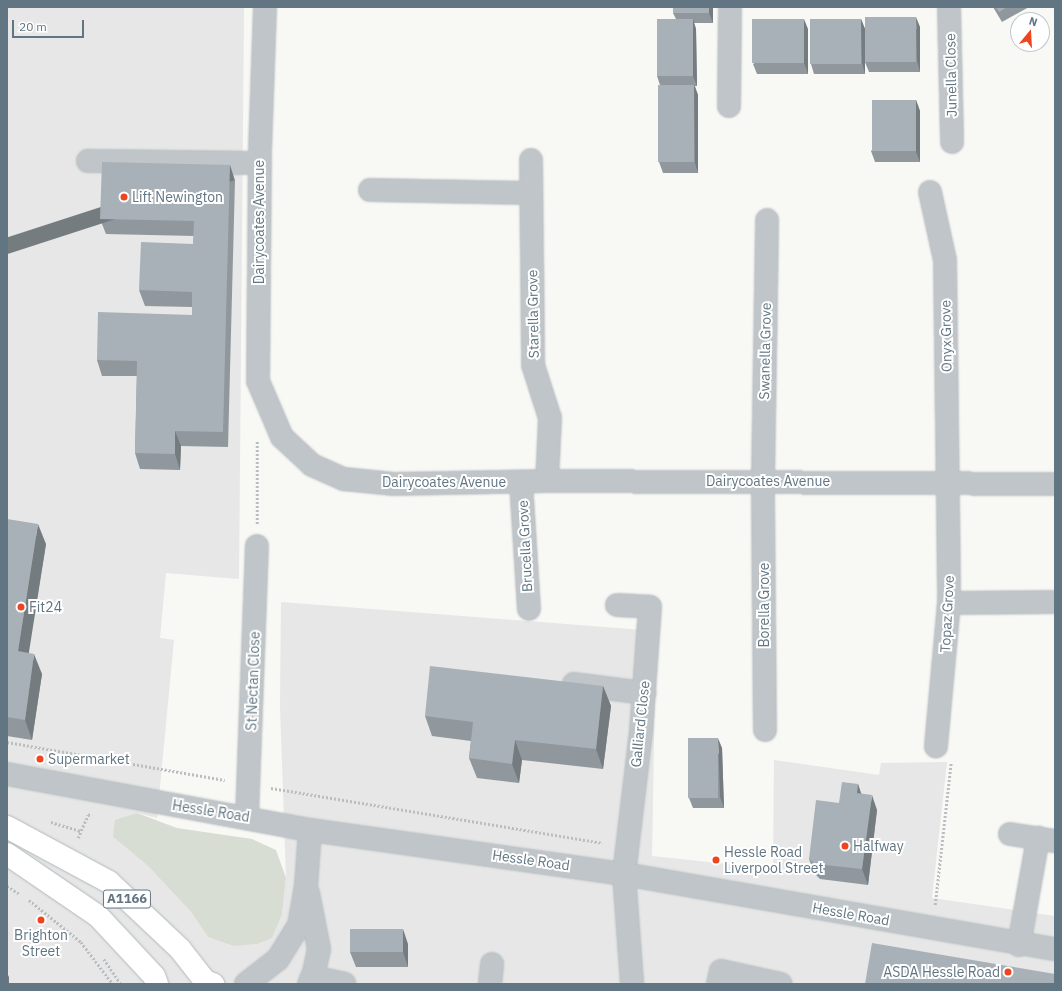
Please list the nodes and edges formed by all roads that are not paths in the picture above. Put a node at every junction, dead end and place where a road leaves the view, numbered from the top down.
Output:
1 (265, 7) edge
2 (730, 7) edge
3 (949, 7) edge
4 (729, 106) dead end
5 (952, 142) dead end
6 (531, 160) dead end
7 (88, 161) dead end
8 (260, 163) junction
9 (370, 190) dead end
10 (930, 192) dead end
11 (531, 193) junction
12 (767, 220) dead end
13 (547, 481) junction
14 (763, 481) junction
15 (521, 482) junction
16 (948, 482) junction
17 (1055, 484) edge
18 (257, 546) road end
19 (1055, 602) edge
20 (949, 603) junction
21 (616, 605) dead end
22 (529, 609) dead end
23 (551, 681) edge
24 (644, 693) junction
25 (765, 730) dead end
26 (936, 746) road end
27 (7, 774) edge
28 (247, 817) junction
29 (7, 827) edge
30 (310, 830) junction
31 (1010, 834) dead end
32 (1046, 840) edge
33 (7, 854) edge
34 (624, 874) junction
35 (306, 886) junction
36 (1019, 945) junction
37 (1055, 949) edge
38 (311, 980) edge
39 (157, 984) edge
40 (213, 984) edge
41 (246, 984) edge
42 (344, 984) edge
43 (632, 984) edge
44 (718, 984) edge
45 (781, 984) edge

1 - 8 street, Dairycoates Avenue
2 - 4 street
3 - 5 street, Junella Close
6 - 11 street, Starella Grove
7 - 8 street
8 - 15 street, Dairycoates Avenue
9 - 11 street
10 - 16 street, Onyx Grove
11 - 13 street, Starella Grove
12 - 14 street, Swanella Grove
13 - 14 street, Dairycoates Avenue
13 - 15 street, Dairycoates Avenue
14 - 16 street, Dairycoates Avenue
14 - 25 street, Borella Grove
15 - 22 street, Brucella Grove
16 - 17 street, Dairycoates Avenue
16 - 20 street, Topaz Grove
18 - 28 street, St Nectan Close
19 - 20 street
20 - 26 street, Topaz Grove
21 - 24 street, Galliard Close
23 - 24 street
24 - 34 street, Galliard Close
27 - 28 street, Hessle Road
28 - 30 street, Hessle Road
29 - 40 main road, A1166
30 - 34 street, Hessle Road
30 - 35 street
31 - 32 street
32 - 36 street
33 - 39 main road, A1166
34 - 36 street, Hessle Road
34 - 43 street, Galliard Close
35 - 38 street
35 - 41 street
36 - 37 street, Hessle Road
38 - 42 street
44 - 45 street

